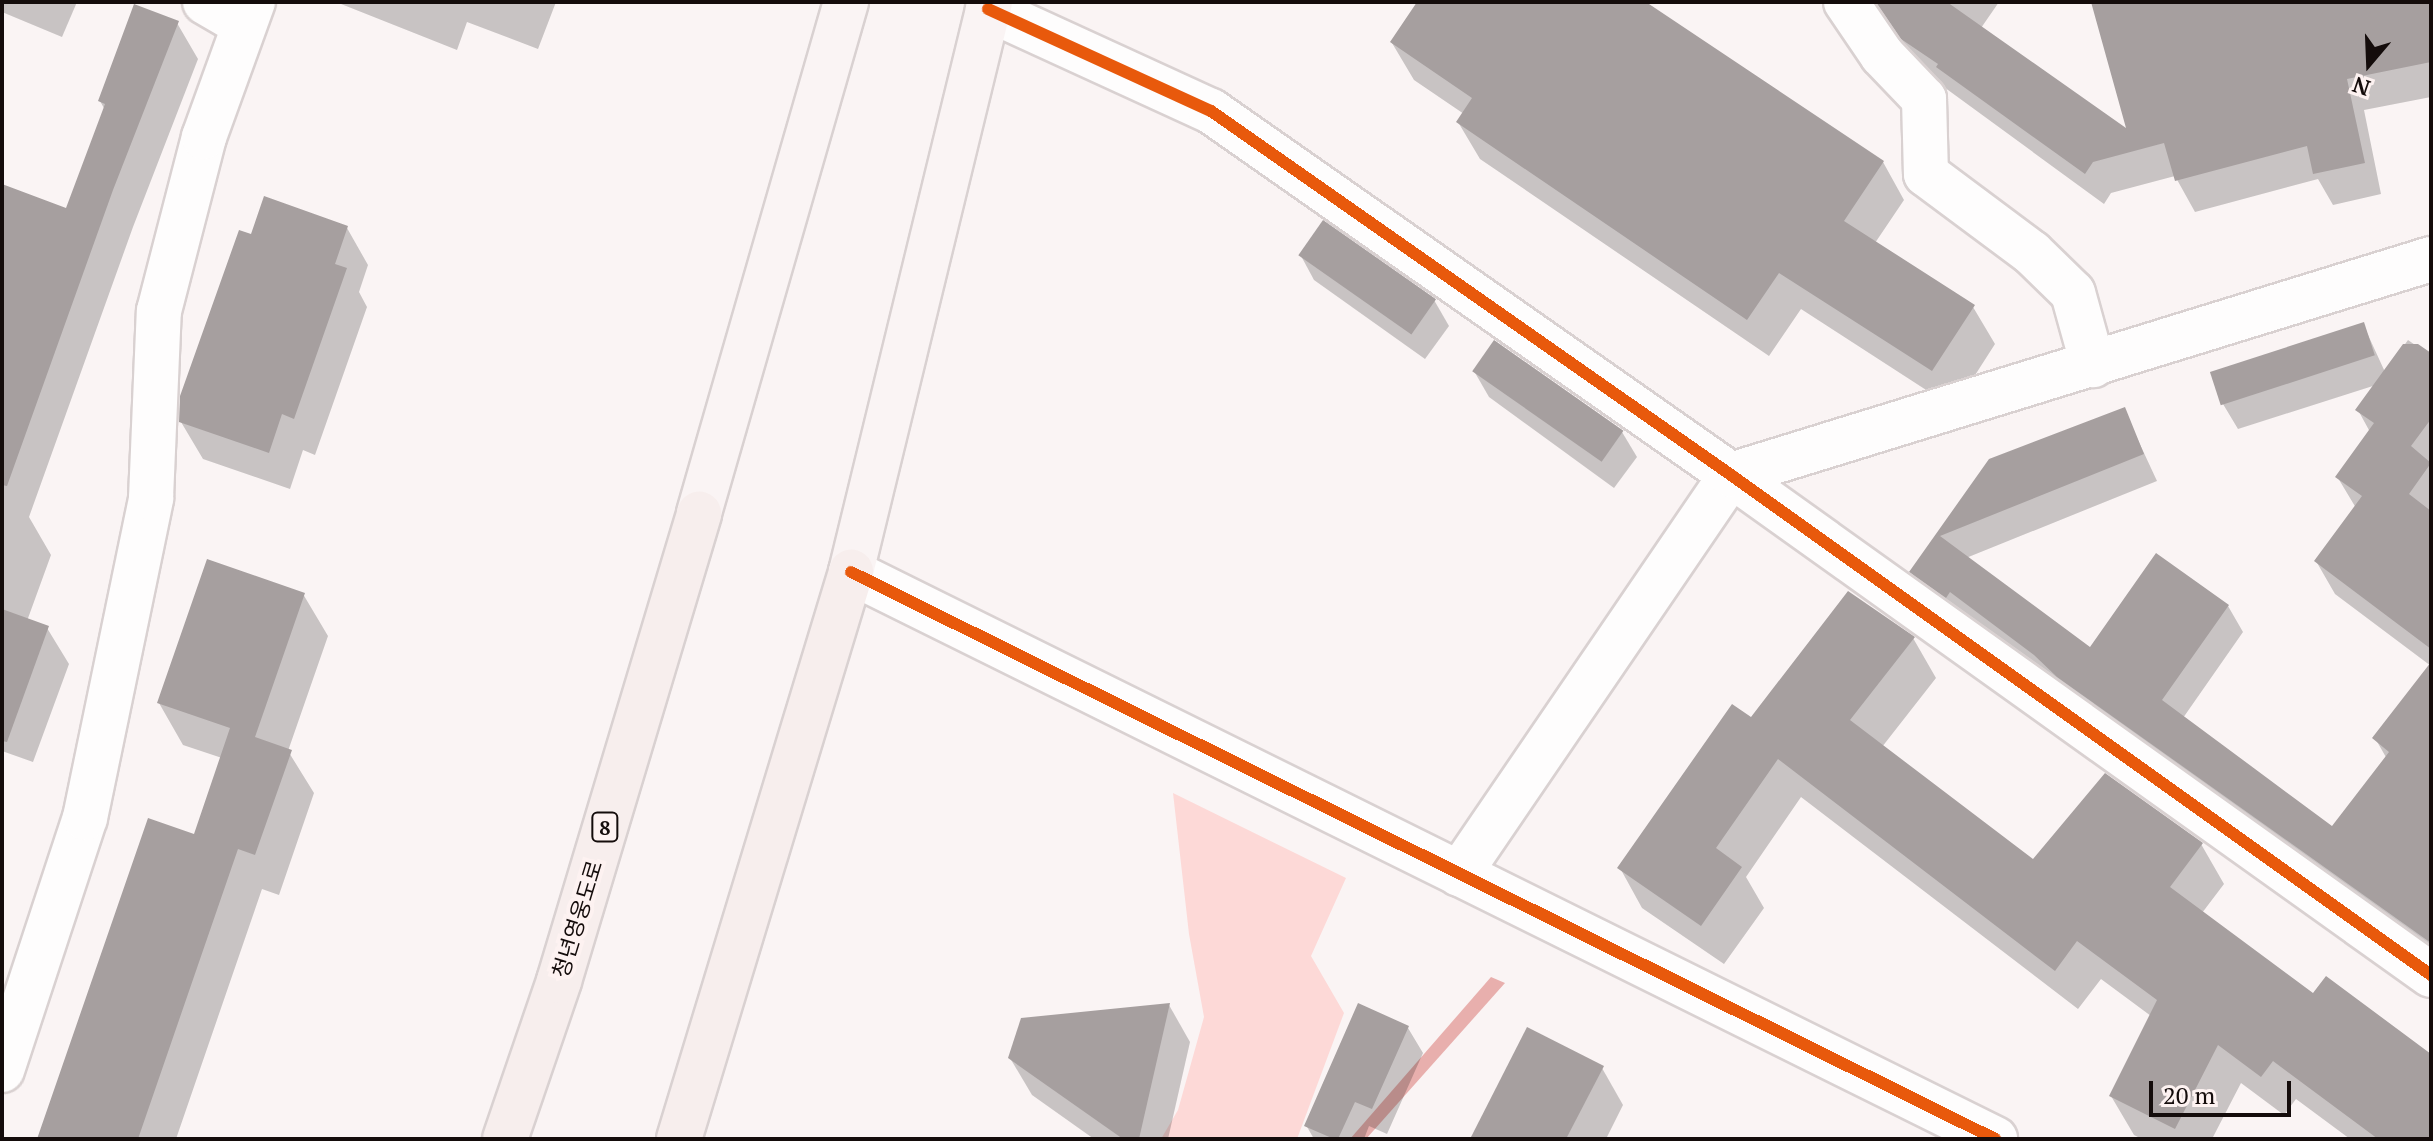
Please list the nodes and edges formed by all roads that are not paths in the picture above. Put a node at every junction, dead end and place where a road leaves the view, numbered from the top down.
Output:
1 (205, 2) edge
2 (846, 2) edge
3 (1846, 2) edge
4 (989, 5) edge
5 (248, 13) edge
6 (2431, 259) edge
7 (2093, 365) junction
8 (1731, 475) junction
9 (699, 513) joint
10 (851, 572) junction
11 (1459, 874) junction
12 (2431, 975) edge
13 (2, 1070) edge
14 (505, 1139) edge
15 (679, 1139) edge
16 (1995, 1139) edge

1 - 5 street
2 - 9 main road, 8
3 - 7 street
4 - 8 street
4 - 10 main road
5 - 13 street
6 - 7 street
7 - 8 street
8 - 11 street
8 - 12 street
9 - 14 highway, 청년영웅도로 / 8
10 - 11 street
10 - 15 highway
11 - 16 street

